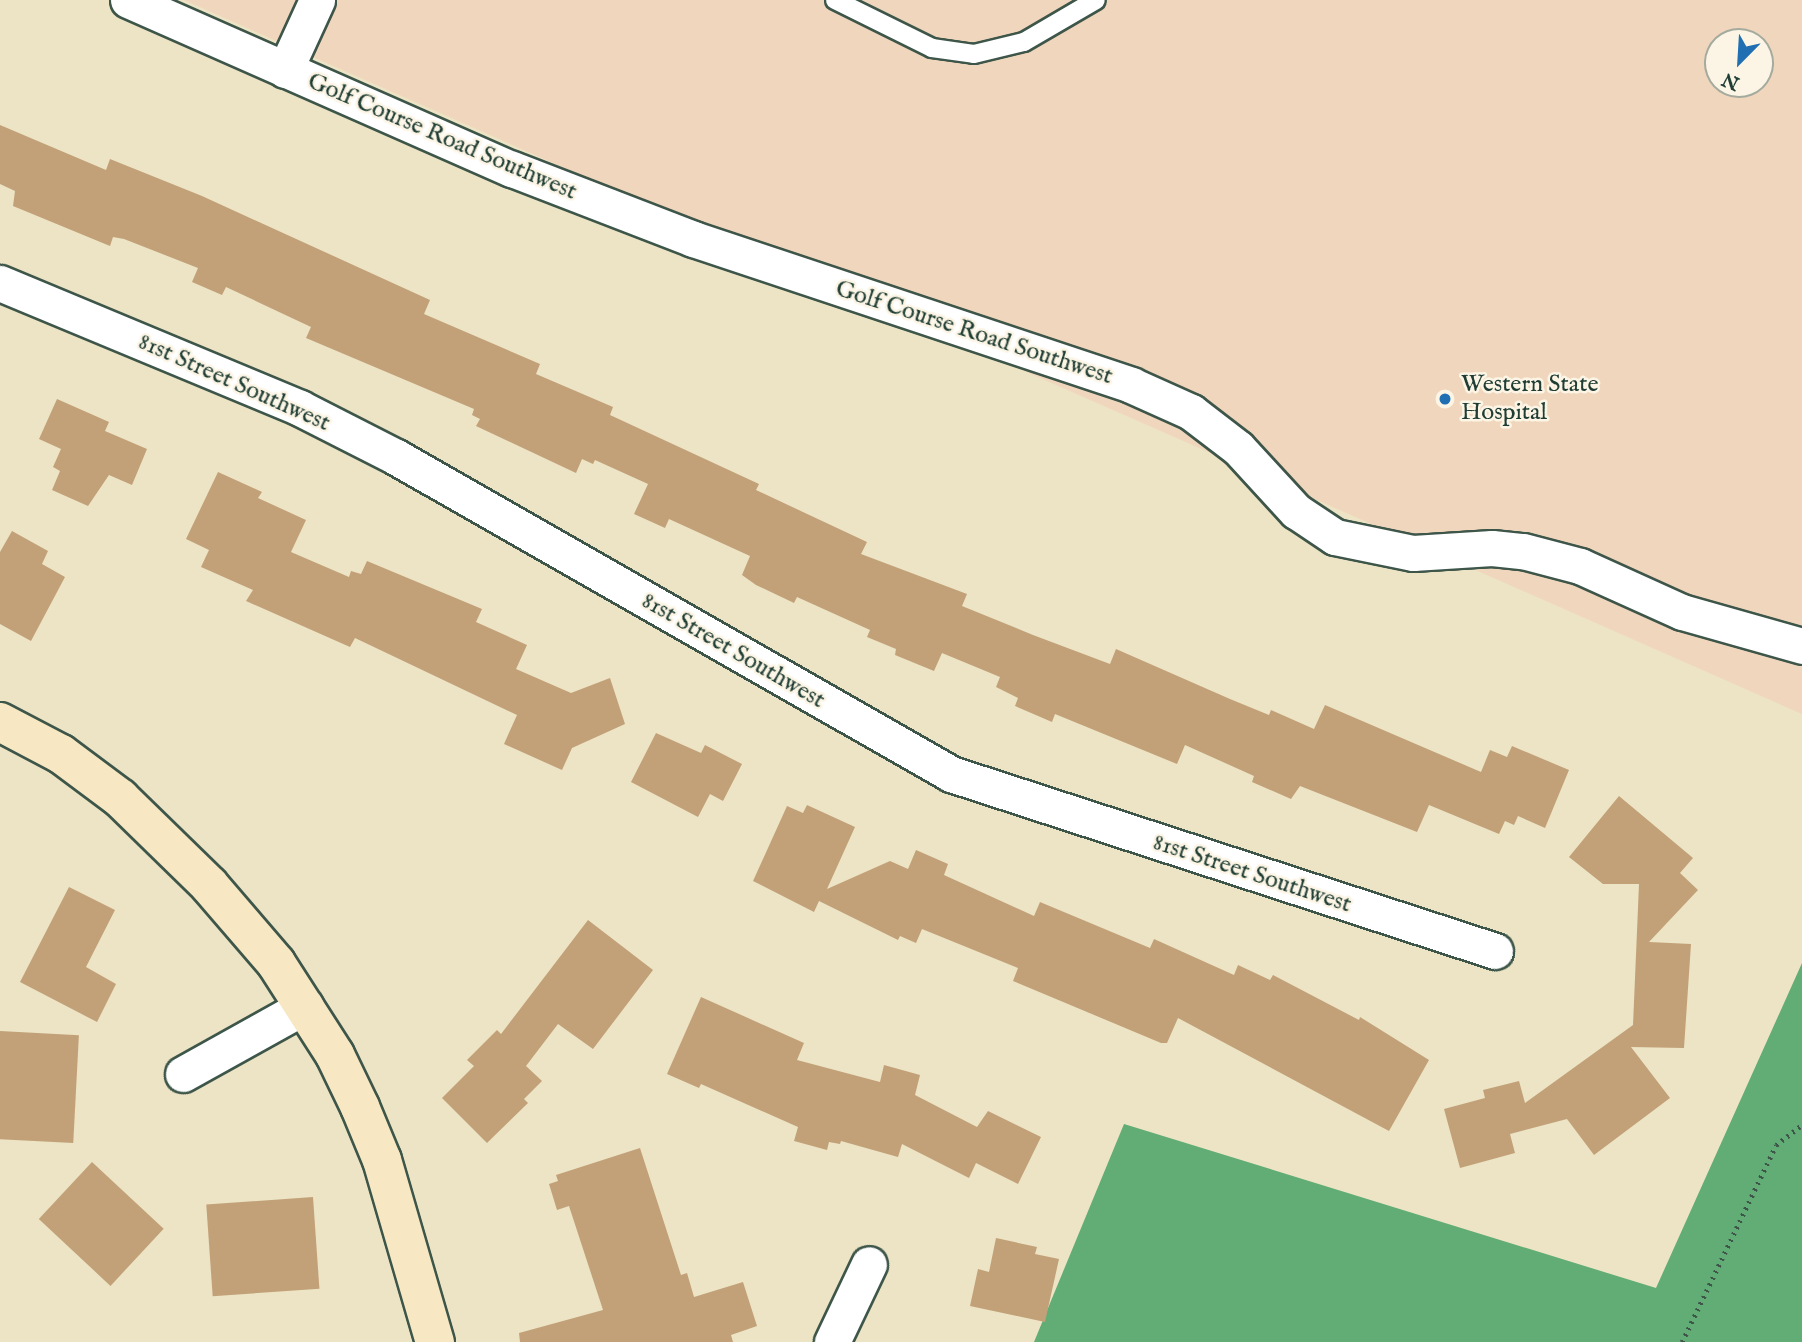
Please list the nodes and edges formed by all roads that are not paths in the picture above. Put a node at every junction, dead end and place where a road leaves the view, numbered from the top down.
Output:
1 (128, 0) edge
2 (317, 0) edge
3 (835, 0) edge
4 (1096, 0) edge
5 (285, 70) junction
6 (3, 293) edge
7 (1802, 646) edge
8 (0, 722) edge
9 (1494, 951) dead end
10 (305, 1006) junction
11 (183, 1074) dead end
12 (869, 1264) dead end
13 (435, 1342) edge
14 (832, 1342) edge

1 - 5 street, Golf Course Road Southwest
2 - 5 street
3 - 4 lane
5 - 7 street, Golf Course Road Southwest
6 - 9 street, 81st Street Southwest
8 - 10 street
10 - 11 street
10 - 13 street
12 - 14 street

